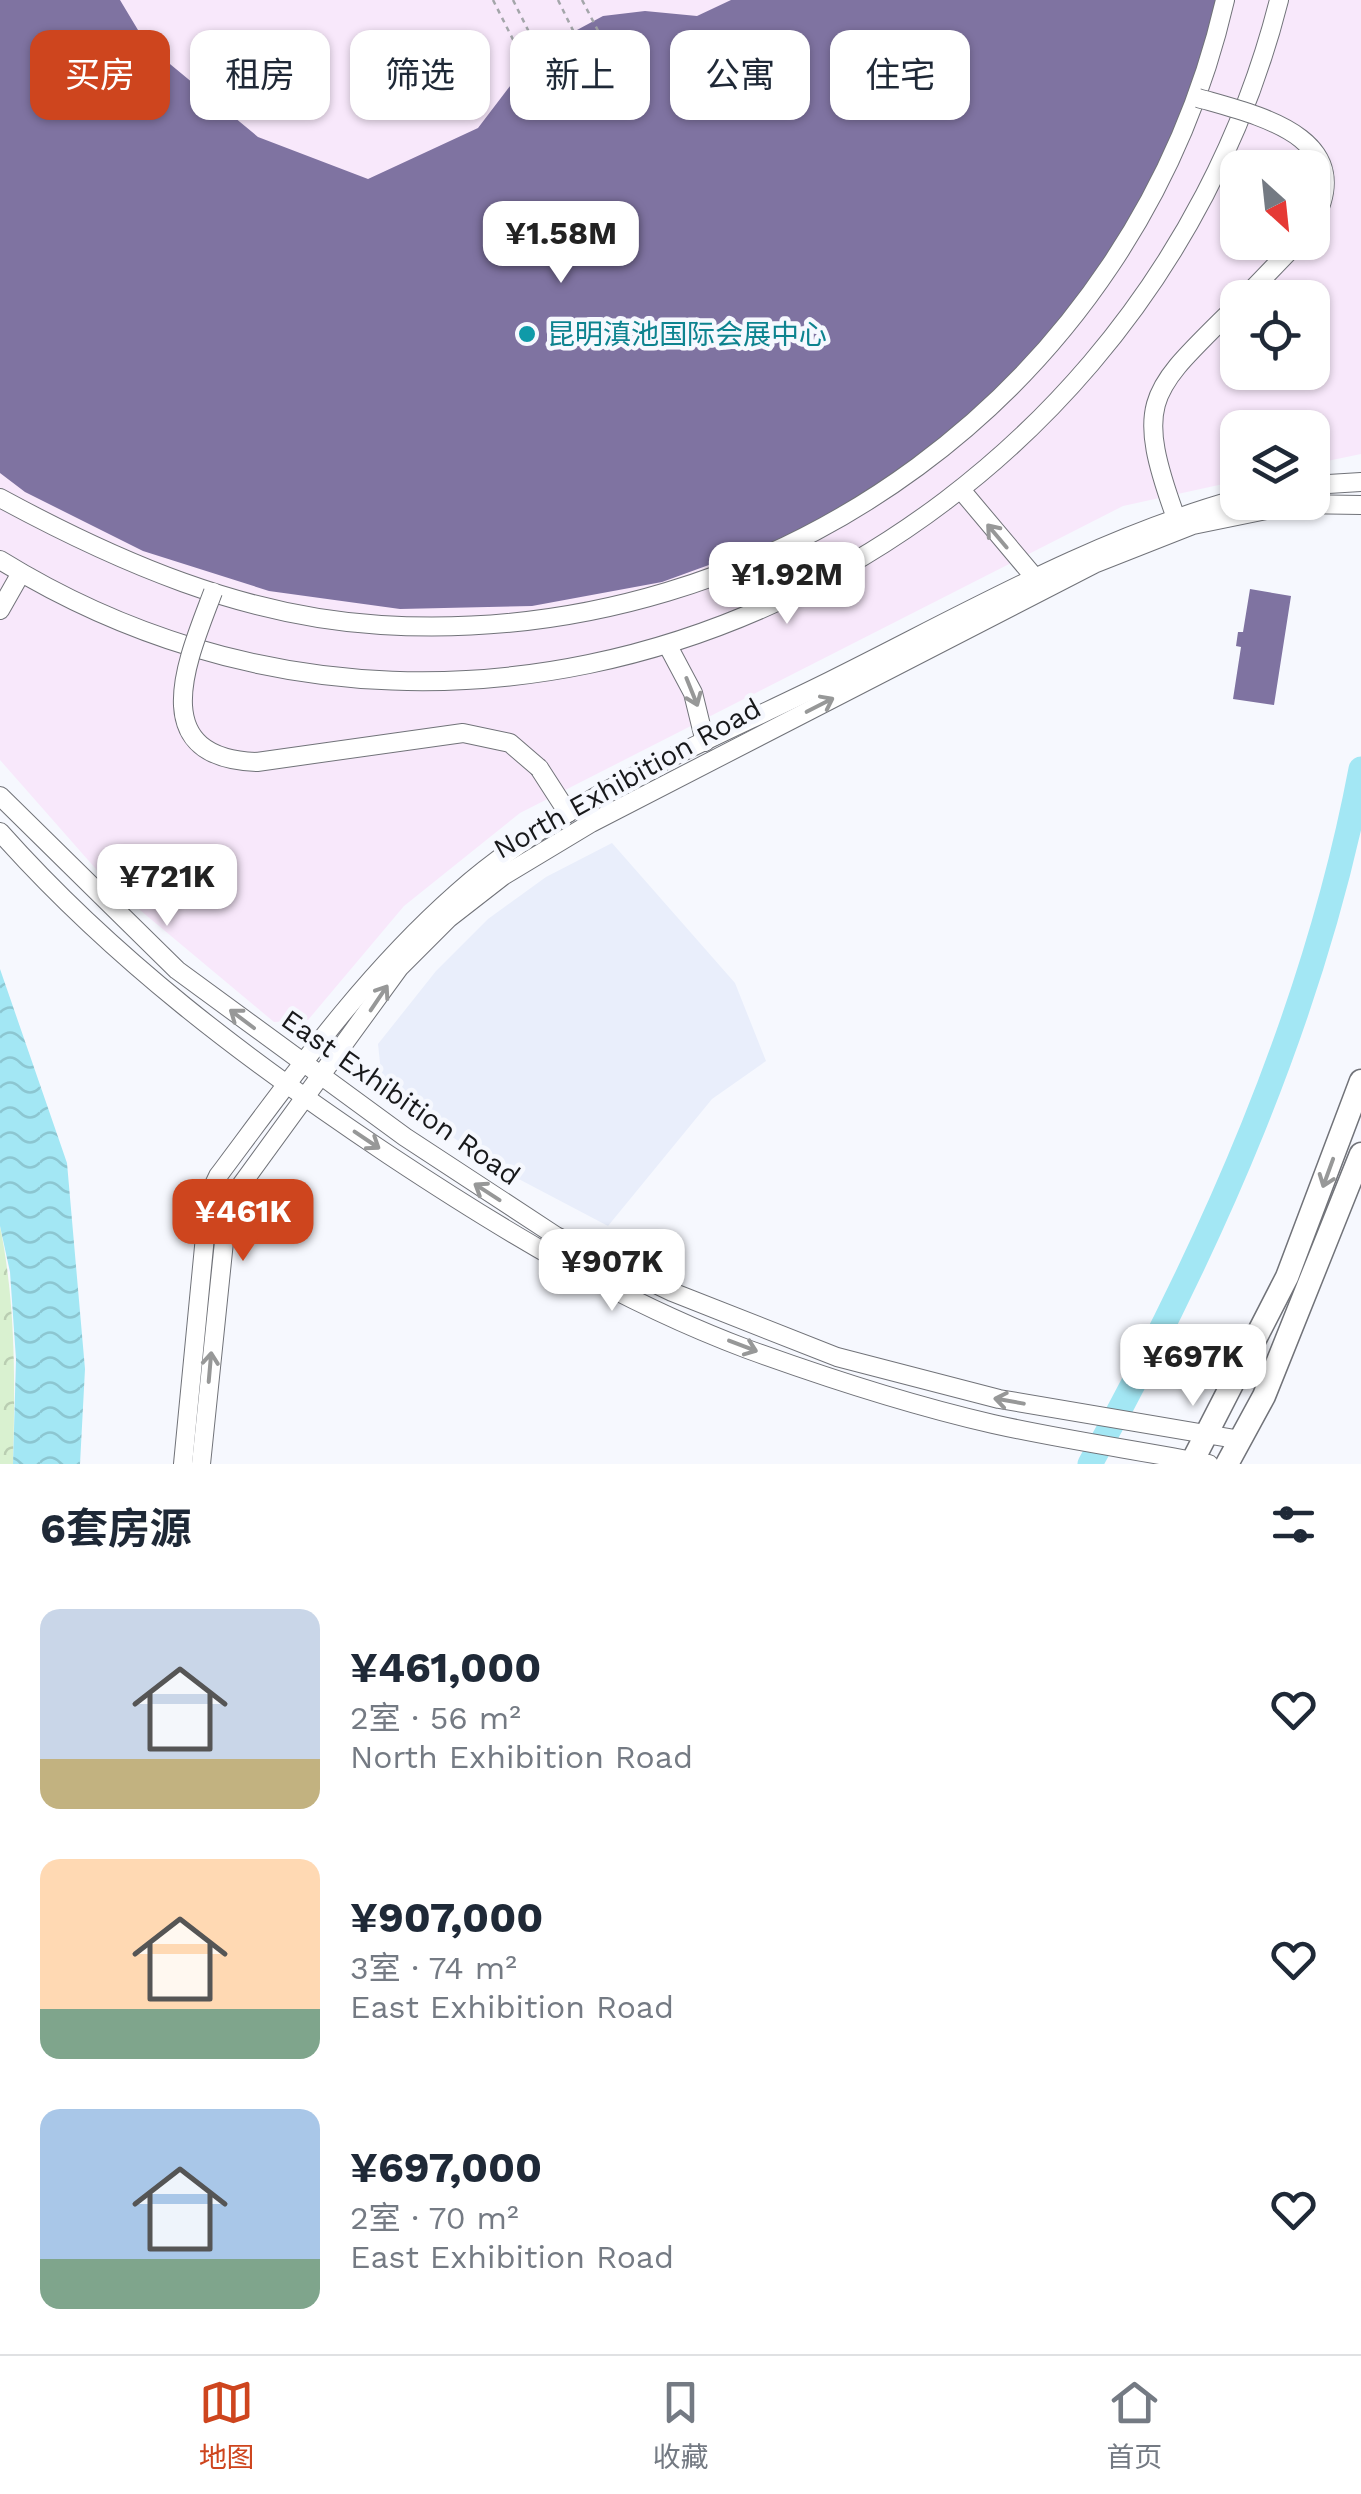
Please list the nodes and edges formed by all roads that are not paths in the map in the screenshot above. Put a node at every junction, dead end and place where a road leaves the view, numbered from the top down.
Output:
1 (1225, 0) edge
2 (1279, 0) edge
3 (1198, 98) junction
4 (1312, 150) edge
5 (1281, 260) edge
6 (1261, 280) edge
7 (1220, 323) edge
8 (1361, 482) edge
9 (1330, 484) edge
10 (962, 491) junction
11 (0, 498) edge
12 (1220, 505) edge
13 (1361, 505) edge
14 (1176, 518) junction
15 (1, 563) edge
16 (22, 573) junction
17 (1036, 578) junction
18 (213, 592) junction
19 (0, 610) edge
20 (668, 646) junction
21 (705, 742) junction
22 (0, 796) edge
23 (568, 813) junction
24 (0, 832) edge
25 (303, 1063) junction
26 (322, 1076) junction
27 (1361, 1081) edge
28 (285, 1086) junction
29 (304, 1098) junction
30 (1361, 1154) edge
31 (1207, 1435) junction
32 (1240, 1440) junction
33 (1197, 1463) edge
34 (183, 1464) edge
35 (201, 1464) edge
36 (1228, 1464) edge

1 - 3 street
2 - 10 street
3 - 4 street, bridge
3 - 18 street
5 - 6 street
7 - 14 street
8 - 9 street
17 -> 10 street
10 - 20 street
11 - 18 street
12 - 14 street, North Exhibition Road
26 -> 13 street, North Exhibition Road
14 - 17 street, North Exhibition Road
15 - 16 street
16 - 19 street
16 - 20 street
17 - 21 street, North Exhibition Road
18 - 23 street, bridge
20 -> 21 street
21 - 23 street, North Exhibition Road
25 -> 22 street, East Exhibition Road
23 - 25 street, North Exhibition Road
24 - 28 street, East Exhibition Road
25 - 26 street, East Exhibition Road
25 - 28 street, North Exhibition Road
26 - 29 street, North Exhibition Road
31 -> 26 street, East Exhibition Road
27 -> 31 main road
28 - 29 street, East Exhibition Road
28 - 34 street, North Exhibition Road
29 -> 33 street, East Exhibition Road
35 -> 29 street, North Exhibition Road
30 - 32 main road
31 - 32 street, East Exhibition Road
31 - 33 main road
32 - 36 main road

